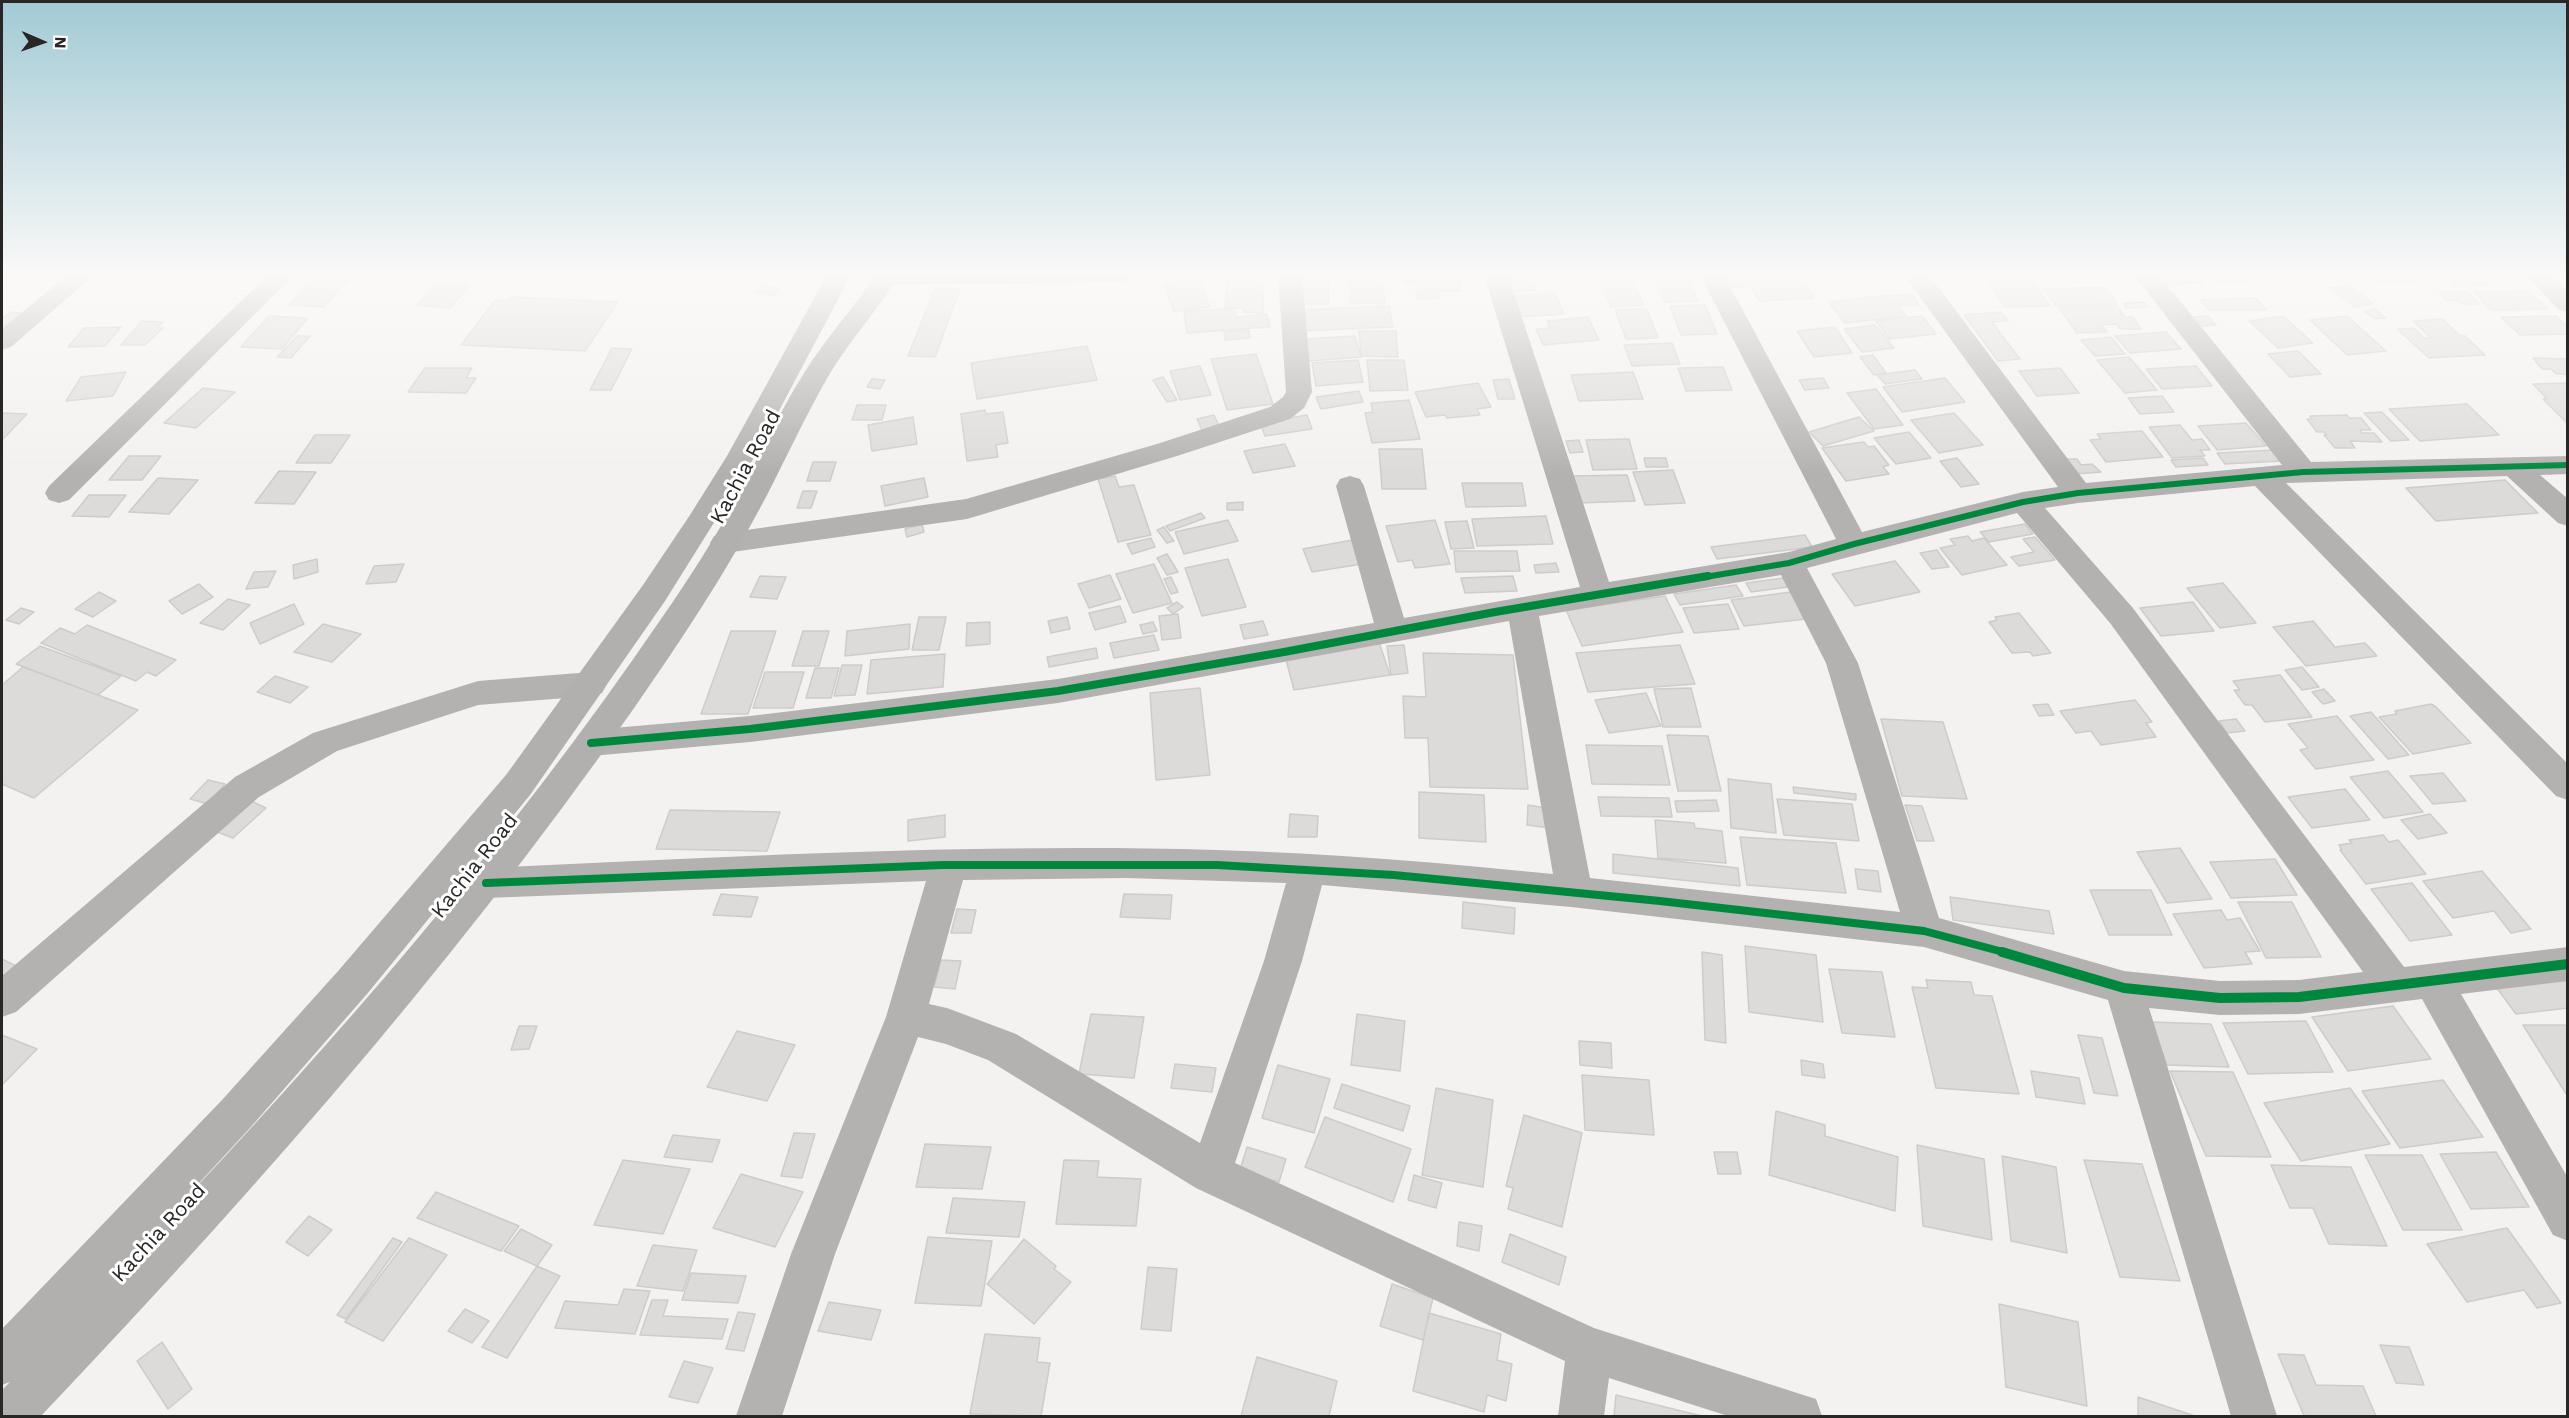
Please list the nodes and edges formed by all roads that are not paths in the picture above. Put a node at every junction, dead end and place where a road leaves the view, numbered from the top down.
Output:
1 (215, 341) edge
2 (803, 341) edge
3 (838, 341) edge
4 (1295, 341) edge
5 (1517, 341) edge
6 (1747, 341) edge
7 (1965, 341) edge
8 (2199, 341) edge
9 (2568, 465) edge
10 (2514, 467) junction
11 (2303, 472) junction
12 (2262, 476) junction
13 (1350, 486) dead end
14 (2079, 493) junction
15 (59, 494) dead end
16 (2023, 502) junction
17 (2568, 516) edge
18 (725, 543) junction
19 (1854, 544) junction
20 (1789, 563) junction
21 (1598, 595) junction
22 (1522, 607) junction
23 (1392, 632) junction
24 (591, 684) junction
25 (591, 743) junction
26 (2568, 786) edge
27 (949, 864) junction
28 (1308, 870) junction
29 (486, 883) junction
30 (1575, 893) junction
31 (1924, 931) junction
32 (2568, 964) edge
33 (2414, 983) junction
34 (2124, 988) junction
35 (2, 1000) edge
36 (906, 1017) junction
37 (1210, 1173) junction
38 (2568, 1220) edge
39 (1589, 1349) junction
40 (2, 1362) edge
41 (9, 1416) edge
42 (759, 1416) edge
43 (1581, 1416) edge
44 (1799, 1416) edge
45 (2254, 1416) edge

1 - 15 street
2 - 24 highway, Kachia Road
3 - 18 highway, Kachia Road
4 - 18 street
5 - 21 street
6 - 19 street
7 - 14 street
8 - 11 street
9 - 10 street
10 - 11 street
10 - 17 street
11 - 12 street
12 - 14 street
12 - 26 street
13 - 23 street
14 - 16 street
16 - 19 street
16 - 33 street
18 - 25 highway, Kachia Road
19 - 20 street
20 - 21 street
20 - 31 street
21 - 22 street
22 - 23 street
22 - 30 street
23 - 25 street
24 - 35 street
24 - 40 highway, Kachia Road
25 - 29 highway, Kachia Road
27 - 28 street
27 - 29 street
27 - 36 street
28 - 30 street
28 - 37 street
29 - 41 highway, Kachia Road
30 - 31 street
31 - 34 street
32 - 33 street
33 - 34 street
33 - 38 street
34 - 45 street
36 - 37 street
36 - 42 street
37 - 39 street
39 - 43 street
39 - 44 street

